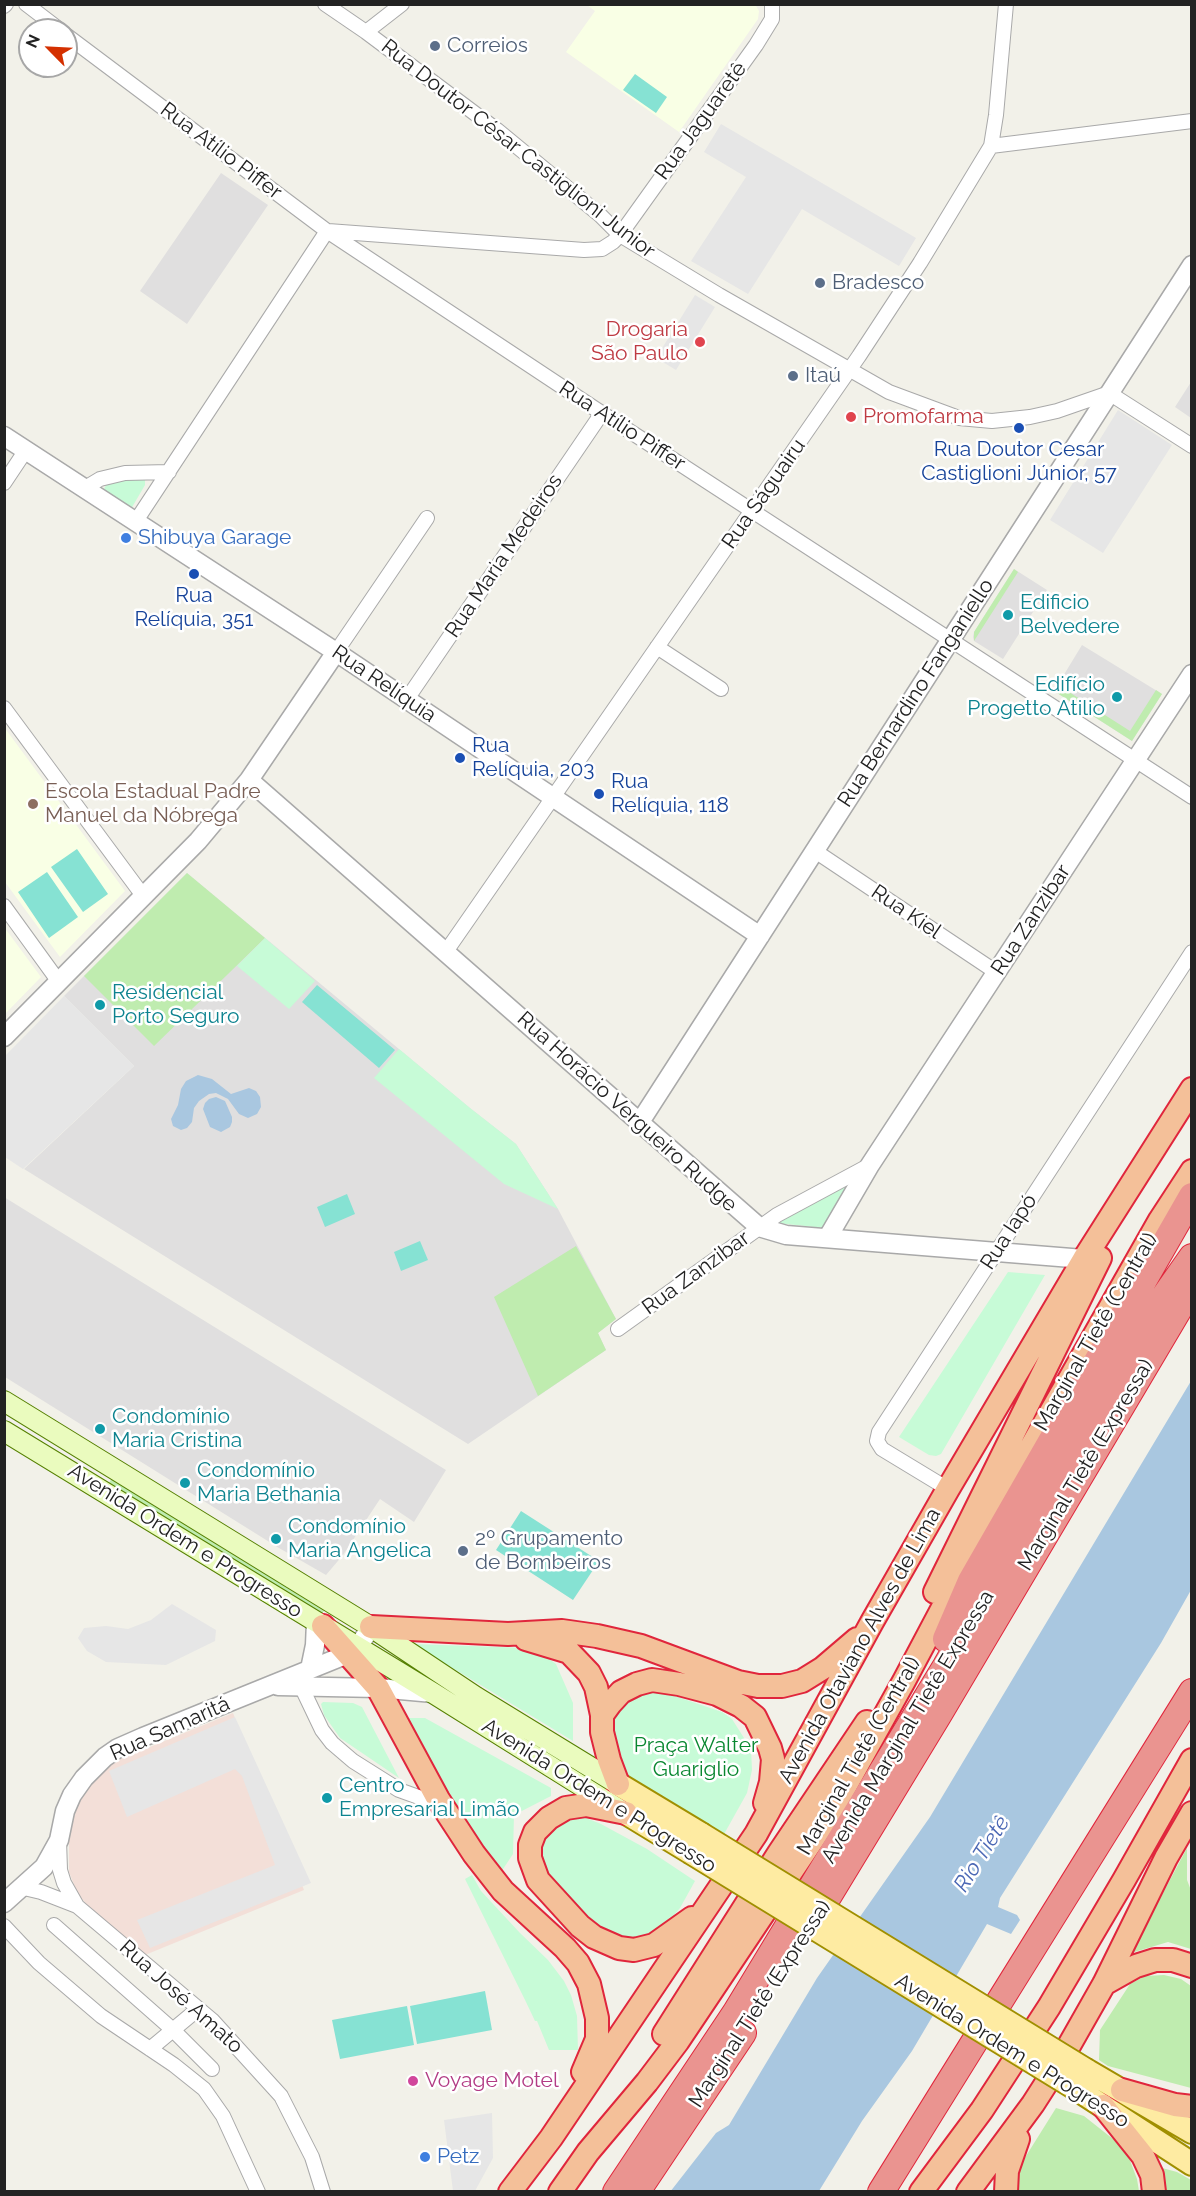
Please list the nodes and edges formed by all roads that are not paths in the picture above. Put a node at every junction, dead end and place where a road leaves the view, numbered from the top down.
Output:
1 (26, 4) edge
2 (325, 4) edge
3 (402, 4) edge
4 (772, 4) edge
5 (1006, 4) edge
6 (44, 18) edge
7 (366, 32) junction
8 (78, 44) edge
9 (1191, 121) edge
10 (991, 146) junction
11 (327, 231) junction
12 (620, 234) junction
13 (1191, 265) edge
14 (849, 371) junction
15 (1109, 393) junction
16 (602, 413) junction
17 (4, 436) edge
18 (1191, 446) edge
19 (26, 450) junction
20 (169, 472) junction
21 (4, 483) edge
22 (85, 488) junction
23 (752, 511) junction
24 (428, 518) dead end
25 (136, 521) junction
26 (950, 640) junction
27 (657, 647) junction
28 (336, 652) junction
29 (1191, 674) edge
30 (721, 689) dead end
31 (407, 699) junction
32 (4, 708) edge
33 (1136, 761) junction
34 (249, 780) junction
35 (552, 796) junction
36 (1191, 797) edge
37 (815, 851) junction
38 (144, 897) junction
39 (4, 906) edge
40 (760, 936) junction
41 (1191, 952) edge
42 (445, 953) junction
43 (996, 972) junction
44 (59, 982) junction
45 (4, 1037) edge
46 (1191, 1089) edge
47 (640, 1122) junction
48 (870, 1166) junction
49 (1191, 1171) edge
50 (1191, 1196) edge
51 (1124, 1199) junction
52 (759, 1227) junction
53 (828, 1238) junction
54 (996, 1253) junction
55 (1191, 1257) edge
56 (1084, 1259) junction
57 (1191, 1287) edge
58 (618, 1329) dead end
59 (4, 1401) edge
60 (4, 1431) edge
61 (948, 1489) junction
62 (872, 1622) junction
63 (320, 1624) junction
64 (371, 1627) junction
65 (508, 1634) junction
66 (353, 1650) junction
67 (946, 1666) junction
68 (310, 1669) junction
69 (270, 1686) junction
70 (301, 1686) junction
71 (321, 1687) junction
72 (378, 1688) junction
73 (1191, 1692) edge
74 (434, 1693) junction
75 (315, 1715) junction
76 (602, 1715) junction
77 (1191, 1760) edge
78 (618, 1784) junction
79 (438, 1799) junction
80 (626, 1813) junction
81 (1191, 1813) edge
82 (756, 1834) junction
83 (59, 1840) junction
84 (695, 1843) junction
85 (24, 1888) junction
86 (4, 1903) edge
87 (77, 1906) junction
88 (708, 1907) junction
89 (54, 1925) dead end
90 (4, 1926) edge
91 (1191, 1966) edge
92 (1104, 1984) junction
93 (198, 2009) junction
94 (173, 2030) junction
95 (150, 2049) junction
96 (212, 2069) dead end
97 (1081, 2079) junction
98 (1122, 2090) junction
99 (1033, 2104) junction
100 (1103, 2106) junction
101 (1191, 2107) edge
102 (982, 2110) junction
103 (1191, 2132) edge
104 (551, 2138) junction
105 (588, 2152) junction
106 (1191, 2164) edge
107 (258, 2192) edge
108 (323, 2192) edge
109 (510, 2192) edge
110 (560, 2192) edge
111 (616, 2192) edge
112 (637, 2192) edge
113 (881, 2192) edge
114 (921, 2192) edge
115 (940, 2192) edge
116 (968, 2192) edge
117 (1006, 2192) edge
118 (1154, 2192) edge

1 - 6 street
2 - 7 street, Rua Doutor César Castiglioni Junior
3 - 7 street
4 - 12 street, Rua Jaguaretê
5 - 10 street, Rua Ságuairu
7 - 12 street, Rua Doutor César Castiglioni Junior
8 - 11 street, Rua Atílio Piffer
9 - 10 street
10 - 14 street, Rua Ságuairu
11 - 12 street
11 - 16 street, Rua Atílio Piffer
11 - 20 street
12 - 14 street, Rua Doutor César Castiglioni Junior
13 - 15 street, Rua Bernardino Fanganiello
14 - 15 street, Rua Doutor César Castiglioni Junior
14 - 23 street, Rua Ságuairu
15 - 18 street
15 - 26 street, Rua Bernardino Fanganiello
16 - 23 street, Rua Atílio Piffer
16 - 31 street, Rua Maria Medeiros
17 - 19 street, Rua Relíquia
19 - 21 street
19 - 22 street, Rua Relíquia
20 - 22 street
20 - 25 street
22 - 25 street, Rua Relíquia
23 - 26 street, Rua Atílio Piffer
23 - 27 street, Rua Ságuairu
24 - 28 street
25 - 28 street, Rua Relíquia
26 - 33 street, Rua Atílio Piffer
26 - 37 street, Rua Bernardino Fanganiello
27 - 30 street
27 - 35 street, Rua Ságuairu
28 - 31 street, Rua Relíquia
28 - 34 street
29 - 33 street, Rua Zanzibar
31 - 35 street, Rua Relíquia
32 - 38 street
33 - 36 street, Rua Atílio Piffer
33 - 43 street, Rua Zanzibar
34 - 38 street
34 - 42 street, Rua Horácio Vergueiro Rudge
35 - 40 street, Rua Relíquia
35 - 42 street, Rua Ságuairu
37 - 40 street, Rua Bernardino Fanganiello
37 - 43 street, Rua Kiel
38 - 44 street
39 - 44 street
40 - 47 street, Rua Bernardino Fanganiello
41 - 54 street, Rua Iapó
42 - 47 street, Rua Horácio Vergueiro Rudge
43 - 48 street, Rua Zanzibar
44 - 45 street
46 - 51 highway, Avenida Otaviano Alves de Lima
47 - 52 street, Rua Horácio Vergueiro Rudge
48 - 52 street, Rua Zanzibar
48 - 53 street, Rua Zanzibar
49 - 105 highway, Marginal Tietê (Central)
50 - 67 highway
51 - 56 highway, Avenida Otaviano Alves de Lima
51 - 105 highway
52 - 53 street, Rua Horácio Vergueiro Rudge
52 - 58 street, Rua Zanzibar
53 - 54 street, Rua Horácio Vergueiro Rudge
54 - 56 street, Rua Horácio Vergueiro Rudge
54 - 61 street, Rua Iapó
55 - 67 highway, Avenida Marginal Tietê Expressa
56 - 61 highway, Avenida Otaviano Alves de Lima
57 - 112 highway, Marginal Tietê (Expressa)
59 - 64 main road, Avenida Ordem e Progresso
60 - 63 main road, Avenida Ordem e Progresso
61 - 62 highway, Avenida Otaviano Alves de Lima
62 - 65 highway
62 - 82 highway, Avenida Otaviano Alves de Lima
63 - 66 highway
63 - 68 street
64 - 65 highway
64 - 66 street
64 - 78 main road, Avenida Ordem e Progresso
65 - 76 highway
66 - 68 street, Rua Samaritá
66 - 72 highway
66 - 74 main road, Avenida Ordem e Progresso
67 - 111 highway, Avenida Marginal Tietê Expressa
68 - 69 street, Rua Samaritá
69 - 70 street, Rua Samaritá
69 - 83 street, Rua Samaritá
70 - 71 street, Rua Samaritá
70 - 75 street
71 - 72 street, Rua Samaritá
71 - 75 street
72 - 74 street, Rua Samaritá
72 - 79 highway
73 - 113 highway
74 - 80 main road, Avenida Ordem e Progresso
75 - 79 street
76 - 78 highway
76 - 82 highway
77 - 102 highway
78 - 84 main road, Avenida Ordem e Progresso
79 - 104 highway
80 - 84 main road, Avenida Ordem e Progresso
80 - 88 highway
81 - 92 highway
82 - 88 highway, Avenida Otaviano Alves de Lima
83 - 85 street, Rua Samaritá
83 - 87 street, Rua José Amato
84 - 97 main road, Avenida Ordem e Progresso, bridge
85 - 86 street, Rua Samaritá
85 - 87 street, Rua José Amato
87 - 93 street, Rua José Amato
88 - 104 highway, Avenida Otaviano Alves de Lima
89 - 94 street
90 - 95 street
91 - 92 highway
92 - 99 highway
93 - 94 street
93 - 108 street, Rua José Amato
94 - 95 street
94 - 96 street
95 - 107 street
97 - 98 main road, Avenida Ordem e Progresso
97 - 100 main road, Avenida Ordem e Progresso
98 - 101 highway
98 - 103 main road, Avenida Ordem e Progresso
99 - 116 highway
99 - 117 highway
100 - 106 main road, Avenida Ordem e Progresso
100 - 118 highway
102 - 114 highway
102 - 115 highway
104 - 109 highway, Avenida Otaviano Alves de Lima
105 - 110 highway, Marginal Tietê (Central)

